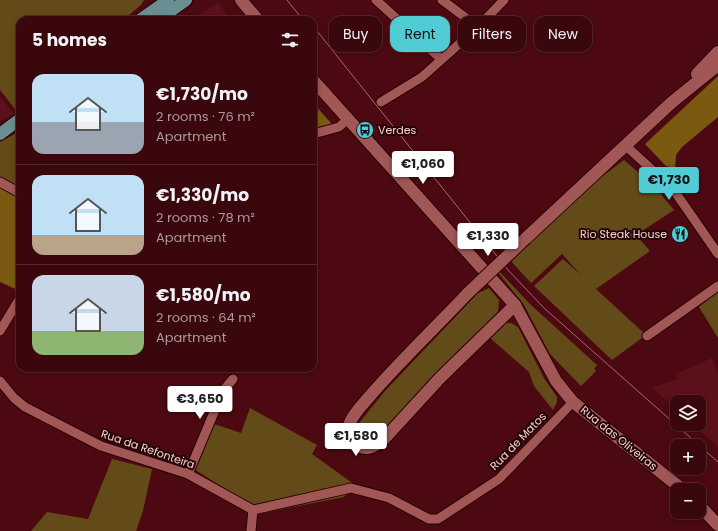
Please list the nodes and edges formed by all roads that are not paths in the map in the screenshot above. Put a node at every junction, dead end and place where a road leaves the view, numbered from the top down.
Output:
1 (168, 0) edge
2 (186, 0) edge
3 (241, 0) edge
4 (376, 0) edge
5 (442, 0) edge
6 (504, 0) edge
7 (146, 16) edge
8 (164, 16) edge
9 (255, 16) edge
10 (464, 16) edge
11 (488, 16) edge
12 (458, 44) edge
13 (718, 52) edge
14 (441, 59) junction
15 (718, 66) edge
16 (317, 84) edge
17 (381, 102) dead end
18 (671, 103) junction
19 (348, 119) junction
20 (16, 122) edge
21 (317, 133) edge
22 (0, 134) edge
23 (625, 145) junction
24 (0, 182) edge
25 (16, 191) edge
26 (718, 254) edge
27 (718, 286) edge
28 (16, 305) edge
29 (515, 305) junction
30 (0, 331) edge
31 (647, 336) dead end
32 (233, 379) dead end
33 (0, 381) edge
34 (573, 402) junction
35 (188, 474) junction
36 (674, 483) edge
37 (253, 510) junction
38 (706, 512) edge
39 (718, 525) edge
40 (251, 531) edge

1 - 7 main road
2 - 8 main road
3 - 9 main road
4 - 14 street
5 - 10 street
6 - 11 street
12 - 14 street
13 - 18 main road
14 - 17 street
15 - 18 main road
16 - 19 main road, Rua das Oliveiras
18 - 23 main road
19 - 21 street
19 - 29 main road, Rua das Oliveiras
20 - 22 main road
23 - 26 street
23 - 29 main road, bridge
24 - 25 street
27 - 31 street
28 - 30 street
29 - 34 main road, Rua das Oliveiras
32 - 35 street
33 - 35 street, Rua da Refonteira
34 - 36 main road, Rua das Oliveiras
34 - 37 street, Rua de Matos
35 - 37 street, Rua da Refonteira
37 - 40 street
38 - 39 main road

